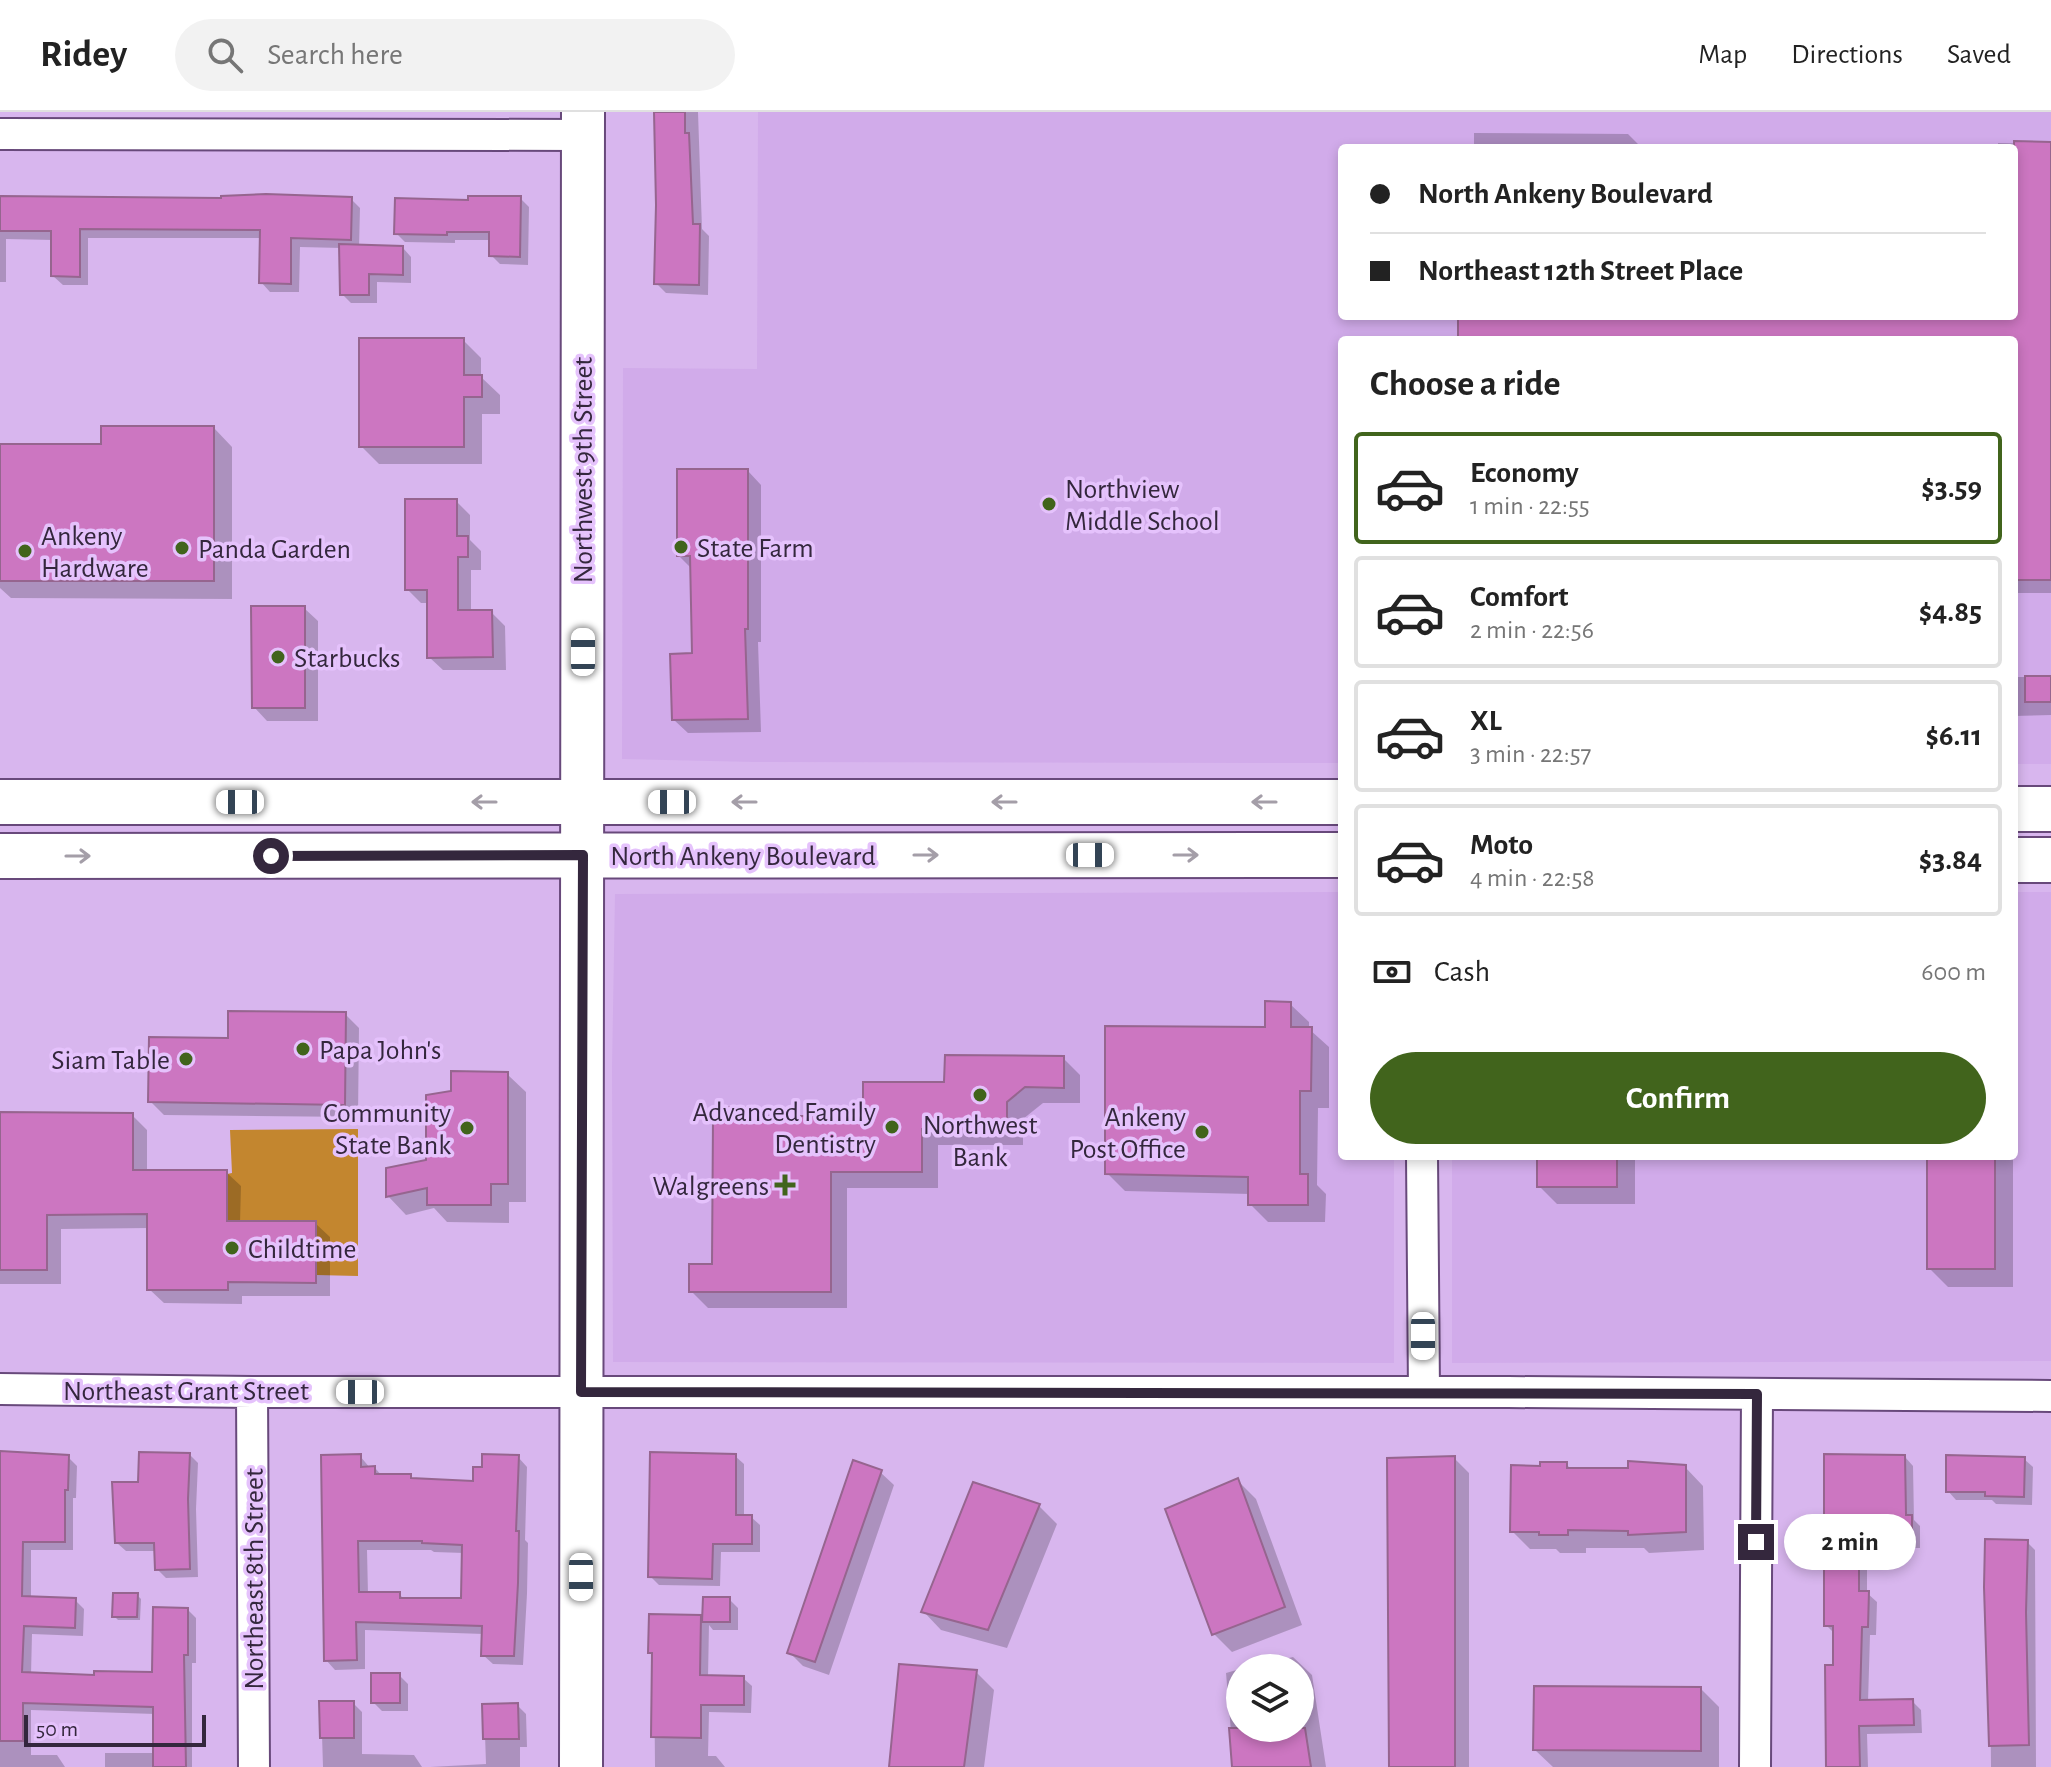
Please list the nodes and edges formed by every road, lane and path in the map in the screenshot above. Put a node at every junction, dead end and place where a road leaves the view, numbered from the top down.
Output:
1 (582, 124) edge
2 (0, 134) edge
3 (0, 802) edge
4 (1338, 802) edge
5 (2018, 809) edge
6 (2051, 809) edge
7 (583, 828) junction
8 (1338, 855) edge
9 (0, 856) edge
10 (2018, 860) edge
11 (2051, 860) edge
12 (1422, 1160) edge
13 (0, 1389) edge
14 (252, 1392) junction
15 (581, 1392) junction
16 (1424, 1392) junction
17 (1757, 1394) junction
18 (2051, 1396) edge
19 (254, 1767) edge
20 (581, 1767) edge
21 (1755, 1767) edge

1 - 2 street
1 - 7 street, Northwest 9th Street
7 -> 3 main road, North Ankeny Boulevard
4 -> 7 main road, North Ankeny Boulevard
5 - 6 main road
7 -> 8 main road, North Ankeny Boulevard
9 -> 7 main road, North Ankeny Boulevard
7 - 15 street, Northwest 9th Street
10 - 11 main road
12 - 16 street
13 - 14 street, Northeast Grant Street
14 - 15 street, Northeast Grant Street
14 - 19 street, Northeast 8th Street
15 - 16 street, Northeast Grant Street
15 - 20 street, Northwest 9th Street
16 - 17 street, Northeast Grant Street
17 - 18 street, Northeast Grant Street
17 - 21 street

